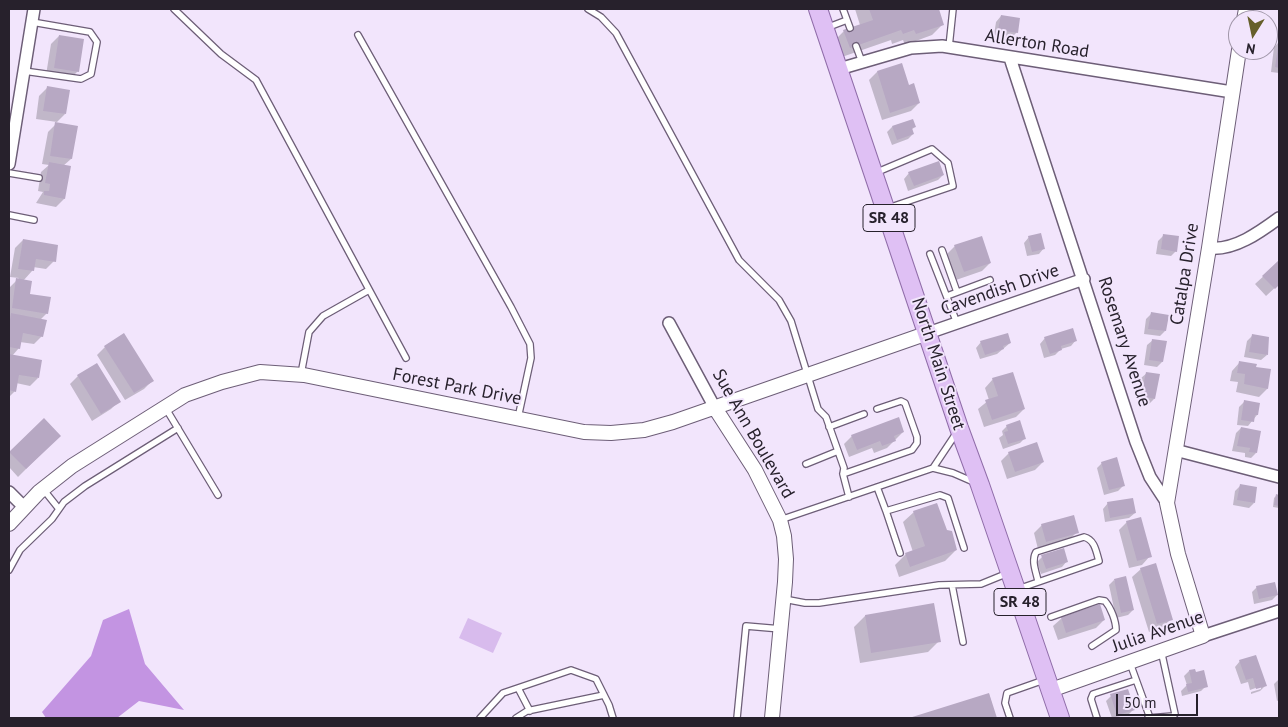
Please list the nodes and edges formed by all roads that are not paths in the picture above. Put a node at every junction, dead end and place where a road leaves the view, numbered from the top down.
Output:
1 (34, 9) edge
2 (174, 9) edge
3 (588, 9) edge
4 (818, 9) edge
5 (843, 9) edge
6 (953, 9) edge
7 (847, 20) junction
8 (32, 22) junction
9 (824, 28) junction
10 (850, 28) dead end
11 (358, 35) dead end
12 (856, 46) dead end
13 (949, 47) junction
14 (1010, 58) junction
15 (1237, 60) edge
16 (862, 62) junction
17 (838, 69) junction
18 (24, 71) junction
19 (1232, 92) junction
20 (9, 164) edge
21 (9, 173) edge
22 (874, 173) junction
23 (39, 178) dead end
24 (886, 208) junction
25 (9, 216) edge
26 (1279, 218) edge
27 (34, 220) dead end
28 (1209, 248) junction
29 (942, 250) dead end
30 (930, 254) dead end
31 (1084, 279) junction
32 (990, 280) dead end
33 (370, 290) junction
34 (957, 292) junction
35 (947, 296) junction
36 (957, 322) junction
37 (669, 323) dead end
38 (928, 333) junction
39 (406, 358) dead end
40 (300, 374) junction
41 (806, 376) junction
42 (165, 407) junction
43 (715, 408) junction
44 (877, 409) dead end
45 (864, 414) dead end
46 (518, 418) junction
47 (830, 427) junction
48 (178, 428) junction
49 (959, 428) junction
50 (1175, 450) junction
51 (838, 451) junction
52 (806, 464) dead end
53 (933, 468) junction
54 (843, 474) junction
55 (1279, 477) edge
56 (980, 485) junction
57 (877, 487) junction
58 (43, 489) junction
59 (9, 492) edge
60 (218, 495) dead end
61 (849, 497) junction
62 (1167, 503) junction
63 (24, 507) junction
64 (59, 509) junction
65 (886, 511) junction
66 (780, 520) junction
67 (9, 524) edge
68 (964, 548) dead end
69 (900, 553) dead end
70 (9, 570) edge
71 (1010, 572) junction
72 (1038, 581) junction
73 (952, 585) junction
74 (1016, 590) junction
75 (784, 599) junction
76 (1279, 611) edge
77 (1051, 617) dead end
78 (781, 629) junction
79 (1203, 636) junction
80 (962, 642) dead end
81 (1092, 646) dead end
82 (1161, 650) junction
83 (1129, 661) junction
84 (1136, 680) junction
85 (1049, 685) junction
86 (518, 688) junction
87 (604, 695) junction
88 (530, 711) junction
89 (480, 718) edge
90 (516, 718) edge
91 (613, 718) edge
92 (737, 718) edge
93 (772, 718) edge
94 (1010, 718) edge
95 (1060, 718) edge
96 (1098, 718) edge
97 (1149, 718) edge

1 - 8 street
2 - 33 lane
3 - 41 lane
4 - 9 main road, North Main Street / SR 48
5 - 7 lane
6 - 13 lane
7 - 9 lane
7 - 10 lane
8 - 18 street
8 - 18 lane
9 - 17 main road, North Main Street / SR 48
11 - 46 lane
12 - 16 lane
13 - 14 street, Allerton Road
13 - 16 street, Allerton Road
14 - 19 street, Allerton Road
14 - 31 street, Rosemary Avenue
15 - 19 street, Catalpa Drive
16 - 17 street, Allerton Road
17 - 22 main road, North Main Street / SR 48
18 - 20 street
19 - 28 street, Catalpa Drive
21 - 23 lane
22 - 24 main road, North Main Street / SR 48
22 - 24 lane
24 - 38 main road, North Main Street / SR 48
25 - 27 lane
26 - 28 street
28 - 50 street, Catalpa Drive
29 - 34 lane
30 - 35 lane
31 - 36 street, Cavendish Drive
31 - 62 street, Rosemary Avenue
32 - 34 lane
33 - 39 lane
33 - 40 lane
34 - 35 lane
35 - 36 lane
36 - 38 street, Cavendish Drive
37 - 43 street, Sue Ann Boulevard
38 - 41 street, Forest Park Drive
38 - 49 main road, North Main Street / SR 48
40 - 42 street, Forest Park Drive
40 - 46 street, Forest Park Drive
41 - 43 street, Forest Park Drive
41 - 47 lane
42 - 48 lane
42 - 58 street, Forest Park Drive
43 - 46 street, Forest Park Drive
43 - 66 street, Sue Ann Boulevard
44 - 54 lane
45 - 47 lane
47 - 51 lane
48 - 60 lane
48 - 64 lane
49 - 53 lane
49 - 56 main road, North Main Street / SR 48
50 - 55 street
50 - 62 street, Catalpa Drive
51 - 52 lane
51 - 54 lane
53 - 56 lane
53 - 57 lane
54 - 61 lane
56 - 71 main road, North Main Street / SR 48
57 - 61 lane
57 - 65 lane
58 - 63 street, Forest Park Drive
58 - 64 lane
59 - 63 street
61 - 66 lane
62 - 79 street, Rosemary Avenue
63 - 67 street, Forest Park Drive
64 - 70 lane
65 - 68 lane
65 - 69 lane
66 - 75 street, Sue Ann Boulevard
71 - 73 lane
71 - 74 main road, North Main Street / SR 48
72 - 72 lane
72 - 74 lane
73 - 75 lane
73 - 80 lane
74 - 85 main road, North Main Street / SR 48
75 - 78 street, Sue Ann Boulevard
76 - 79 street, Julia Avenue
77 - 81 lane
78 - 92 lane
78 - 93 street, Sue Ann Boulevard
79 - 82 street, Julia Avenue
82 - 83 street, Julia Avenue
82 - 97 lane
83 - 84 lane
83 - 85 street, Julia Avenue
84 - 96 lane
84 - 97 lane
85 - 94 lane
85 - 95 main road, North Main Street / SR 48
86 - 87 lane
86 - 88 lane
86 - 89 lane
87 - 88 lane
87 - 91 lane
88 - 90 lane

